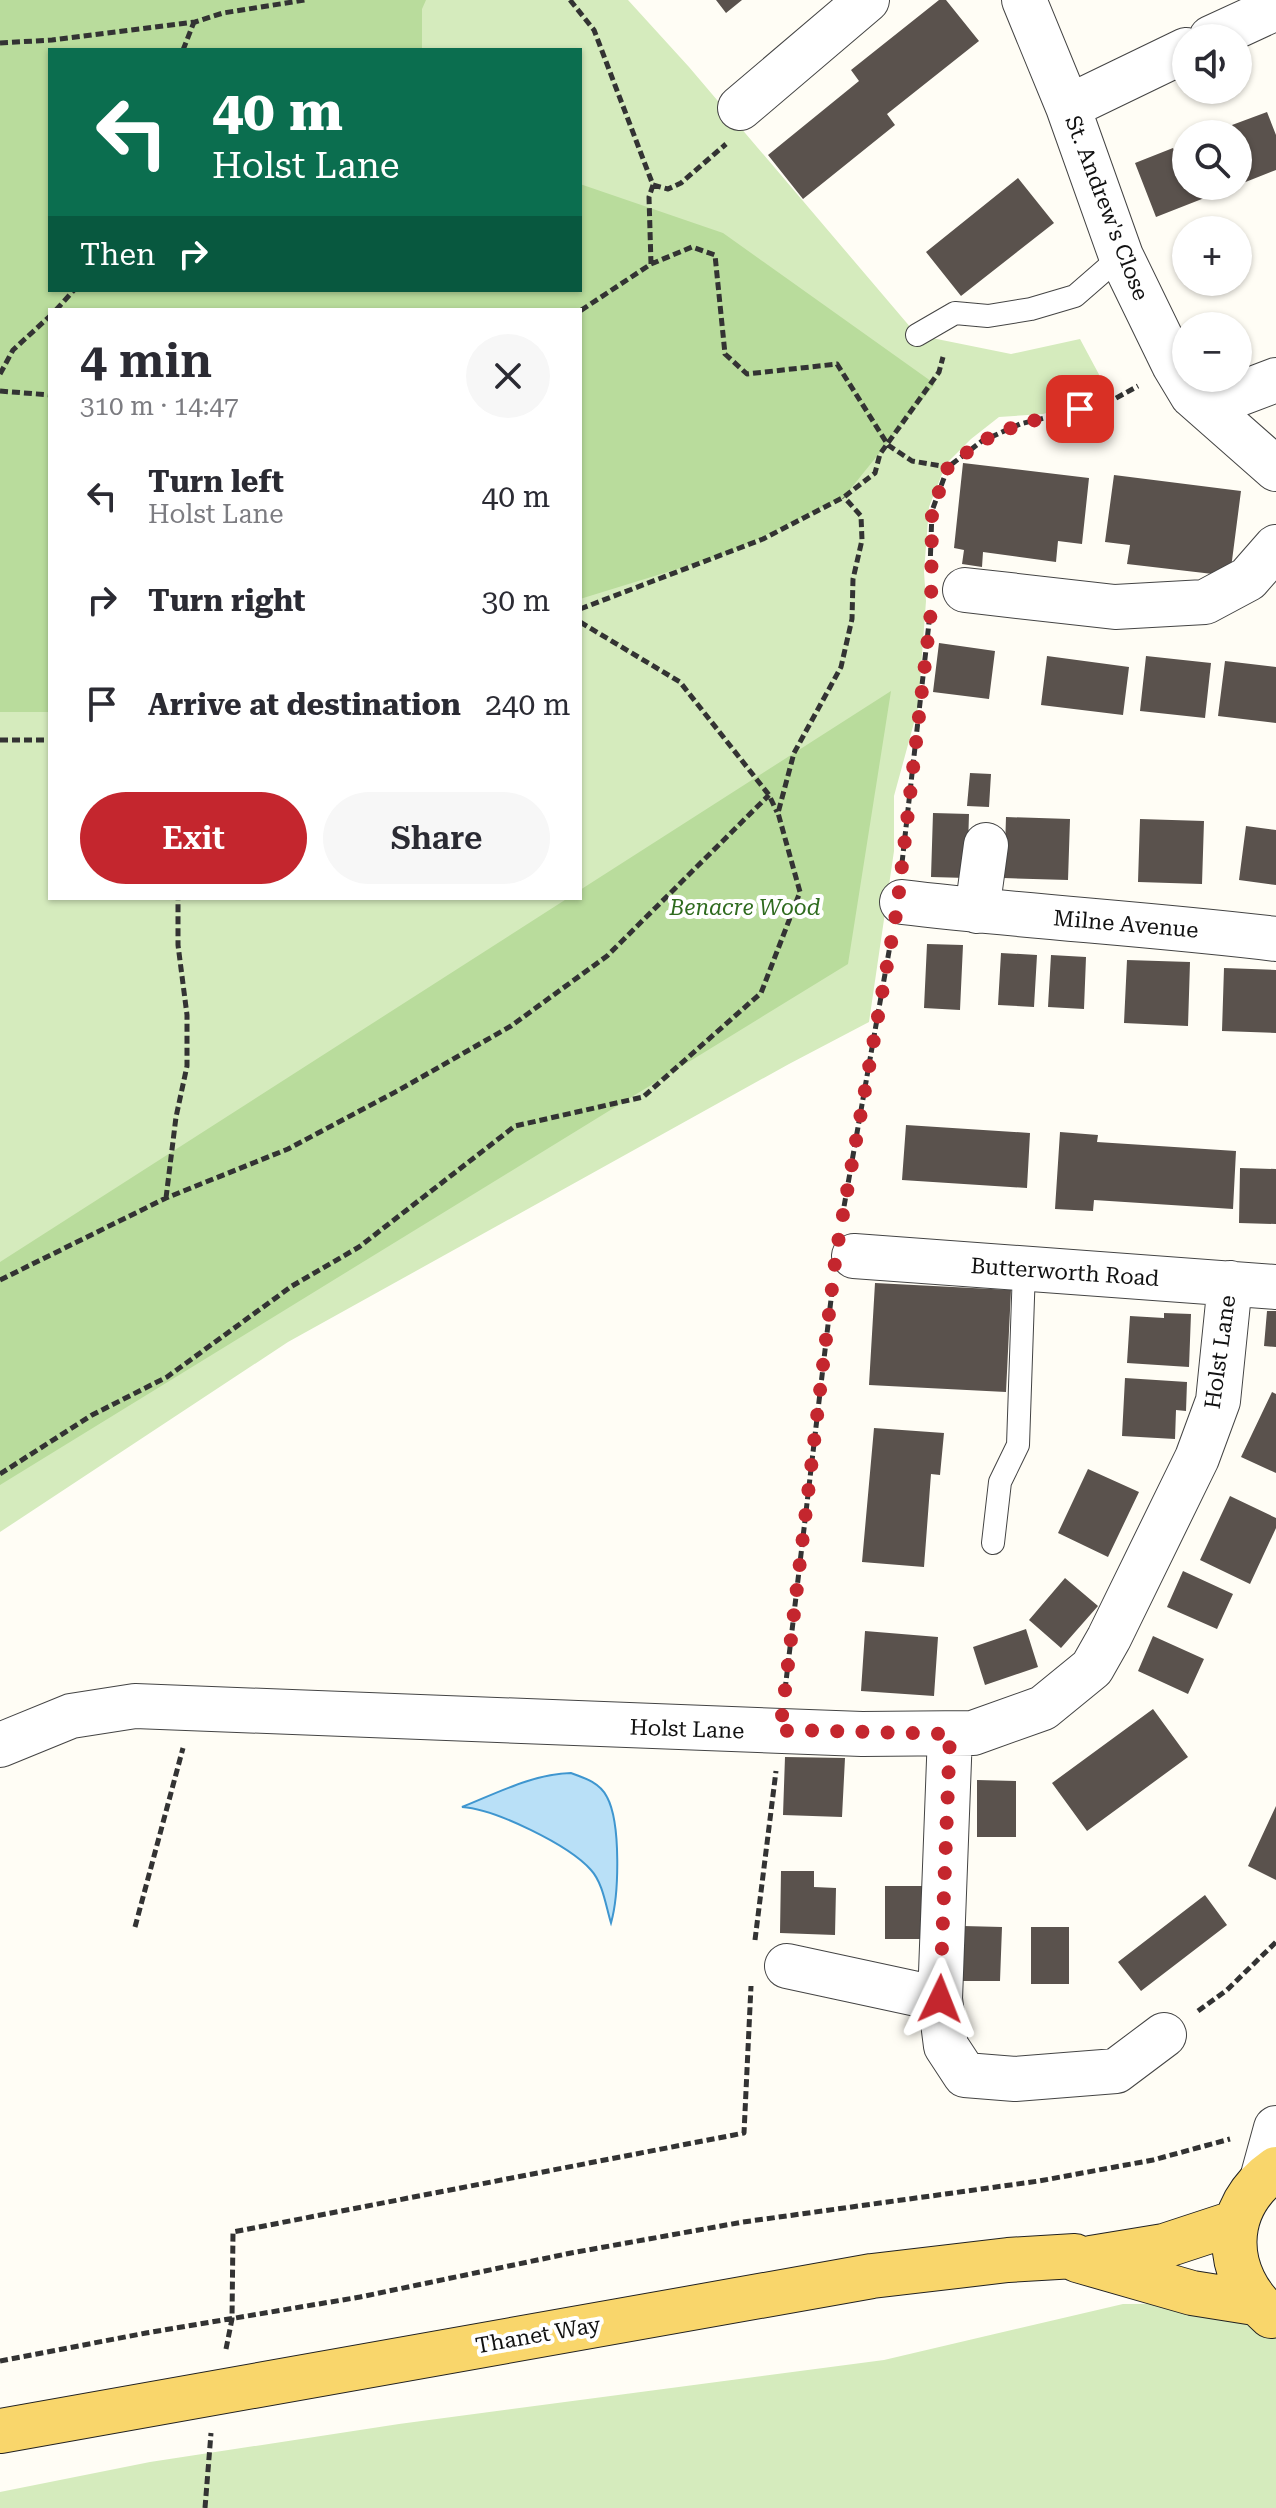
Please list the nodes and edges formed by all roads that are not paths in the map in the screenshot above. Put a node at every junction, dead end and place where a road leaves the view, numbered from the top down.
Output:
1 (867, 0) edge
2 (1024, 0) edge
3 (1276, 8) edge
4 (1241, 24) edge
5 (1172, 57) edge
6 (1068, 107) junction
7 (740, 108) road end
8 (1121, 256) junction
9 (917, 335) dead end
10 (1172, 358) edge
11 (1196, 392) edge
12 (1276, 469) edge
13 (1276, 547) edge
14 (942, 590) road end
15 (986, 845) dead end
16 (899, 901) road end
17 (977, 911) junction
18 (1276, 939) edge
19 (843, 1254) road end
20 (1024, 1269) junction
21 (1230, 1283) junction
22 (1276, 1287) edge
23 (993, 1543) dead end
24 (950, 1734) junction
25 (0, 1745) edge
26 (764, 1966) road end
27 (940, 1999) junction
28 (1164, 2035) road end
29 (1276, 2128) edge
30 (1269, 2174) edge
31 (1237, 2222) junction
32 (1077, 2260) junction
33 (1266, 2312) edge
34 (0, 2431) edge

1 - 7 street
2 - 6 street, St. Andrew's Close
3 - 4 street
5 - 6 street, St. Andrew's Close
6 - 8 street, St. Andrew's Close
8 - 9 lane
8 - 10 street, St. Andrew's Close
11 - 12 street
13 - 14 street
15 - 17 street
16 - 17 street, Milne Avenue
17 - 18 street, Milne Avenue
19 - 20 street, Butterworth Road
20 - 21 street, Butterworth Road
20 - 23 lane
21 - 22 street, Butterworth Road
21 - 24 street, Holst Lane
24 - 25 street, Holst Lane
24 - 27 street
26 - 27 street
27 - 28 street
29 - 30 street
30 - 31 main road
31 - 32 main road, Thanet Way
31 - 33 main road
32 - 33 main road, Thanet Way
32 - 34 main road, Thanet Way

